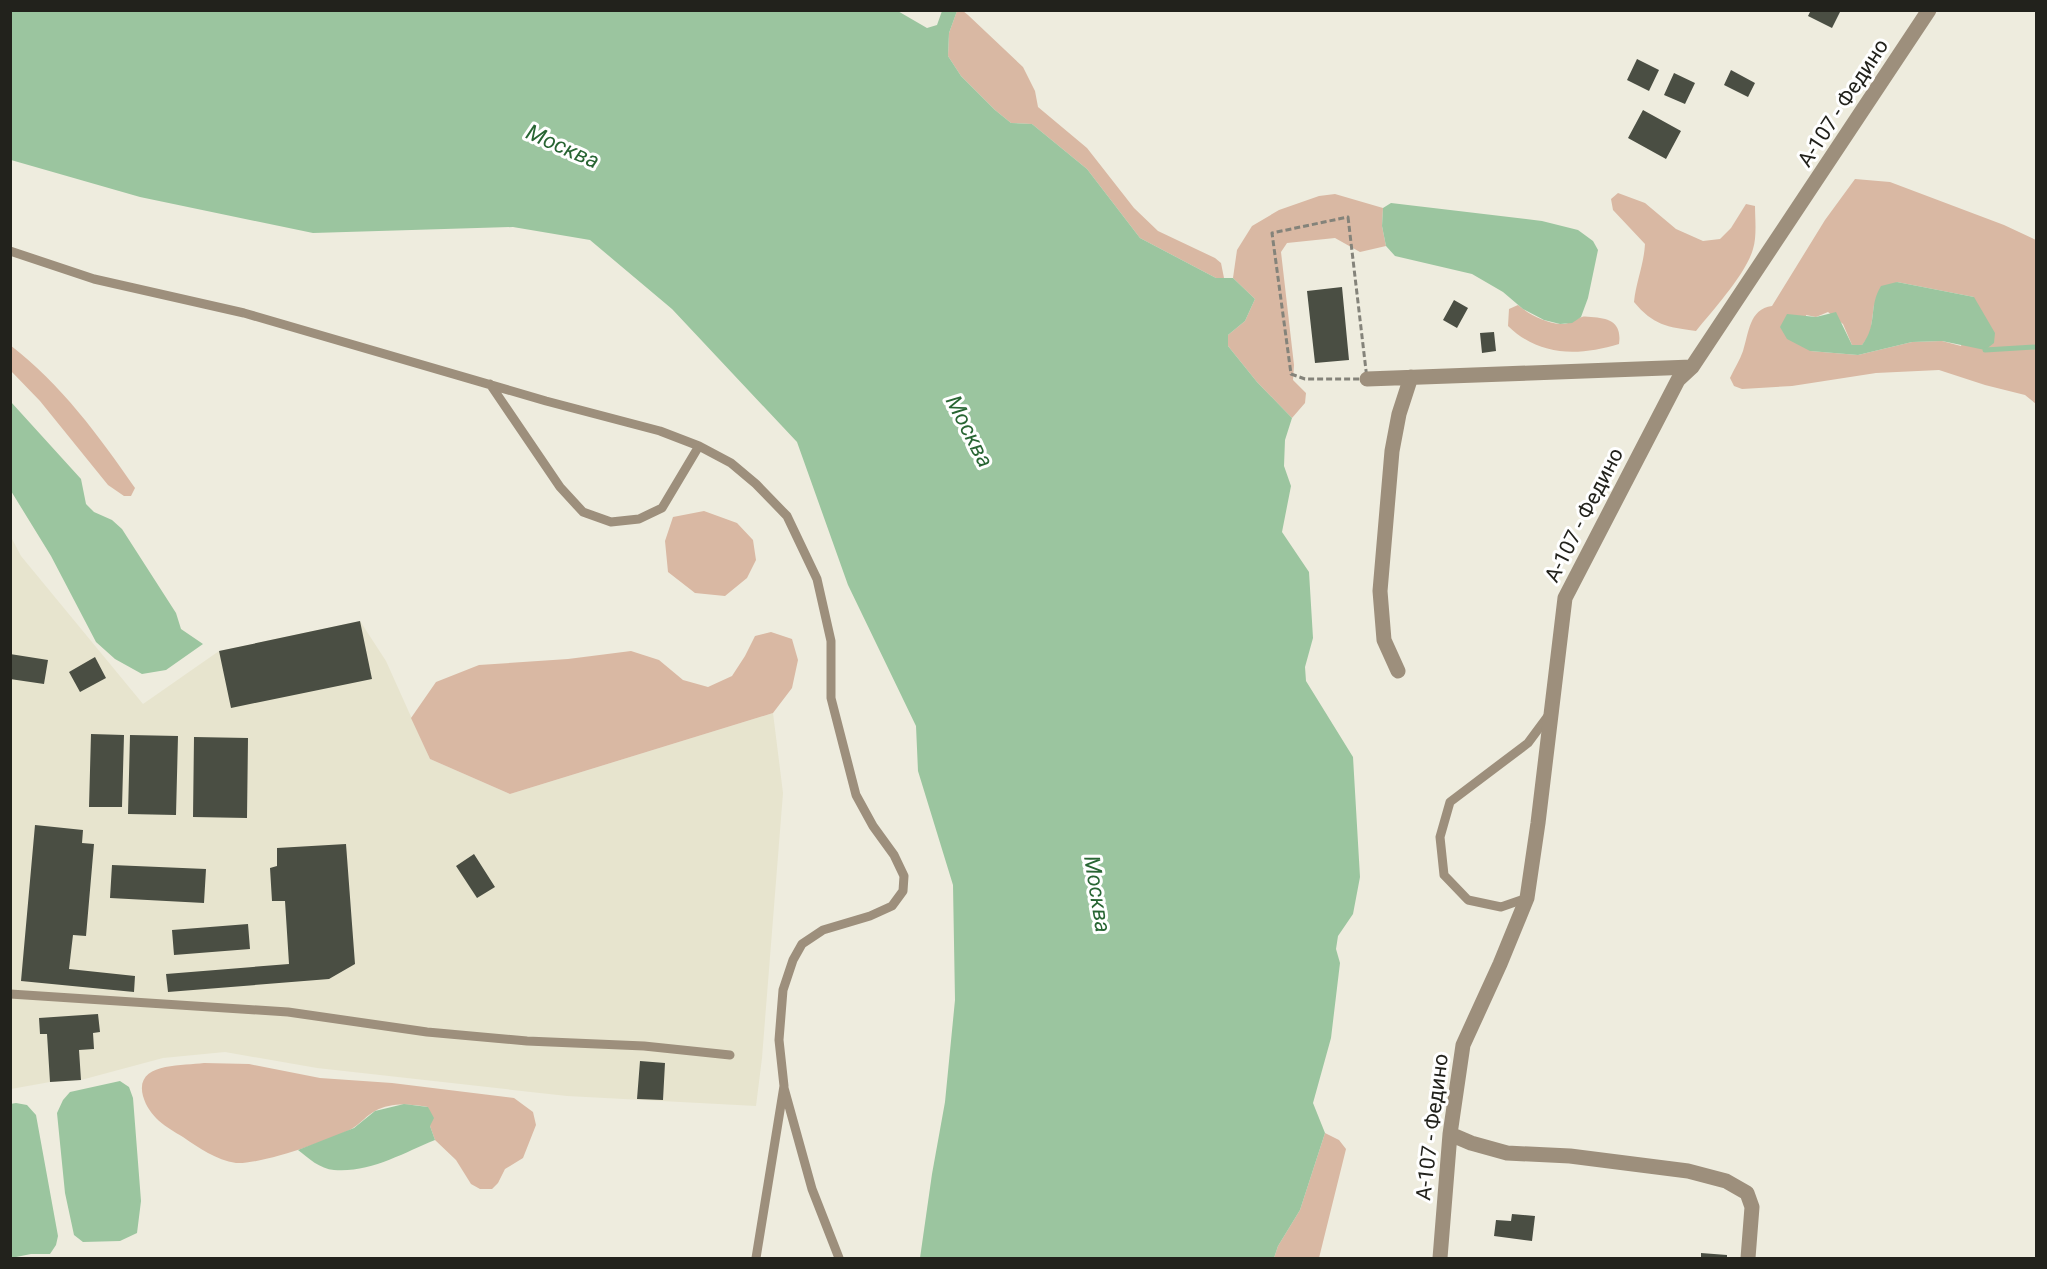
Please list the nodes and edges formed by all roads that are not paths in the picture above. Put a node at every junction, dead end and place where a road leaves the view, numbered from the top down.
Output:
1 (1929, 10) edge
2 (10, 251) edge
3 (1692, 368) junction
4 (1411, 376) junction
5 (1367, 379) road end
6 (490, 384) junction
7 (699, 446) junction
8 (1398, 671) dead end
9 (1551, 711) junction
10 (1527, 898) junction
11 (10, 994) edge
12 (730, 1055) dead end
13 (783, 1086) junction
14 (1450, 1134) junction
15 (756, 1258) edge
16 (839, 1258) edge
17 (1440, 1258) edge
18 (1748, 1258) edge

1 - 3 street, А-107 - Федино
2 - 6 lane
3 - 4 street
3 - 9 street, А-107 - Федино
4 - 5 street
4 - 8 street
6 - 7 lane
6 - 7 lane
7 - 13 lane
9 - 10 street, А-107 - Федино
9 - 10 lane
10 - 14 street, А-107 - Федино
11 - 12 lane
13 - 15 lane
13 - 16 lane
14 - 17 street, А-107 - Федино
14 - 18 street

